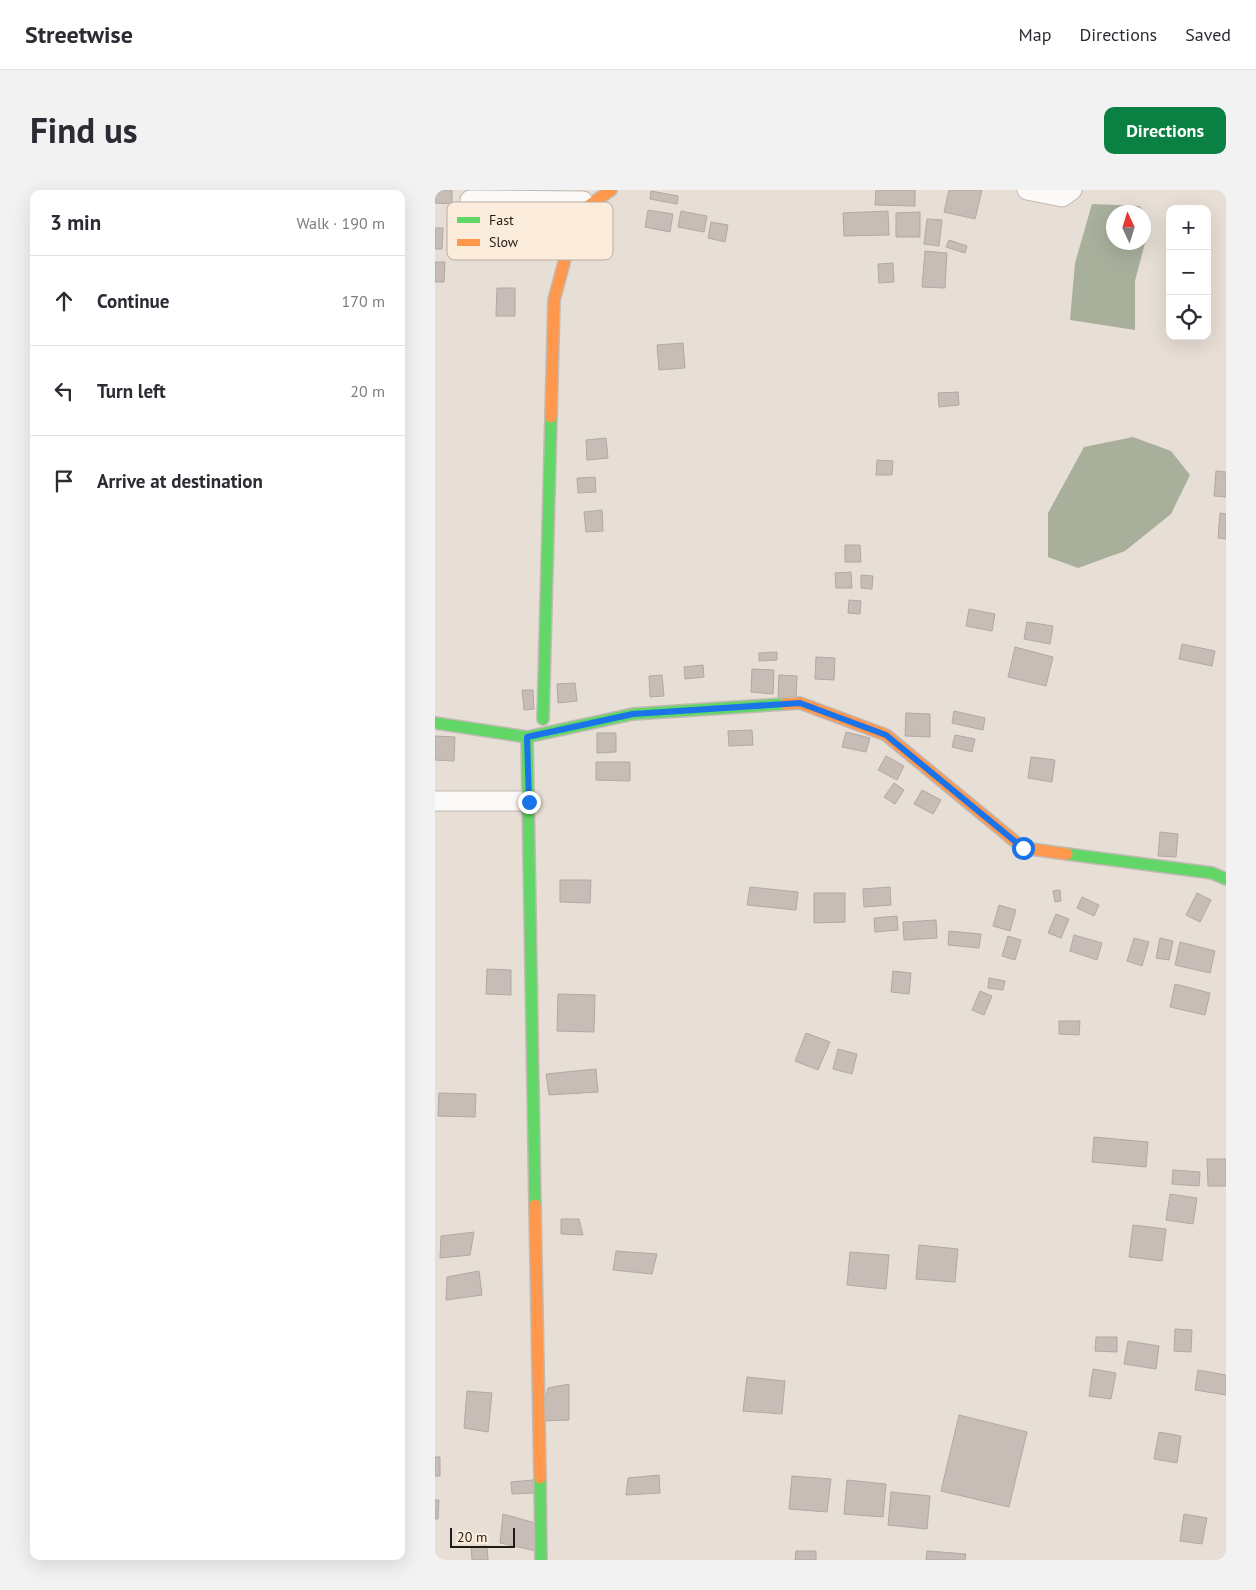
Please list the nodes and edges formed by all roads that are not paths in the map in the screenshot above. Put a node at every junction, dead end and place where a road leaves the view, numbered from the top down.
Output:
1 (611, 190) edge
2 (1027, 190) edge
3 (1072, 190) edge
4 (583, 201) dead end
5 (469, 202) edge
6 (594, 202) edge
7 (565, 260) edge
8 (543, 719) dead end
9 (435, 723) edge
10 (527, 737) junction
11 (435, 801) edge
12 (529, 802) junction
13 (1226, 879) edge
14 (541, 1560) edge

1 - 6 street
2 - 3 street
4 - 5 street
7 - 8 street
9 - 10 street
10 - 12 street
10 - 13 street
11 - 12 street
12 - 14 street

